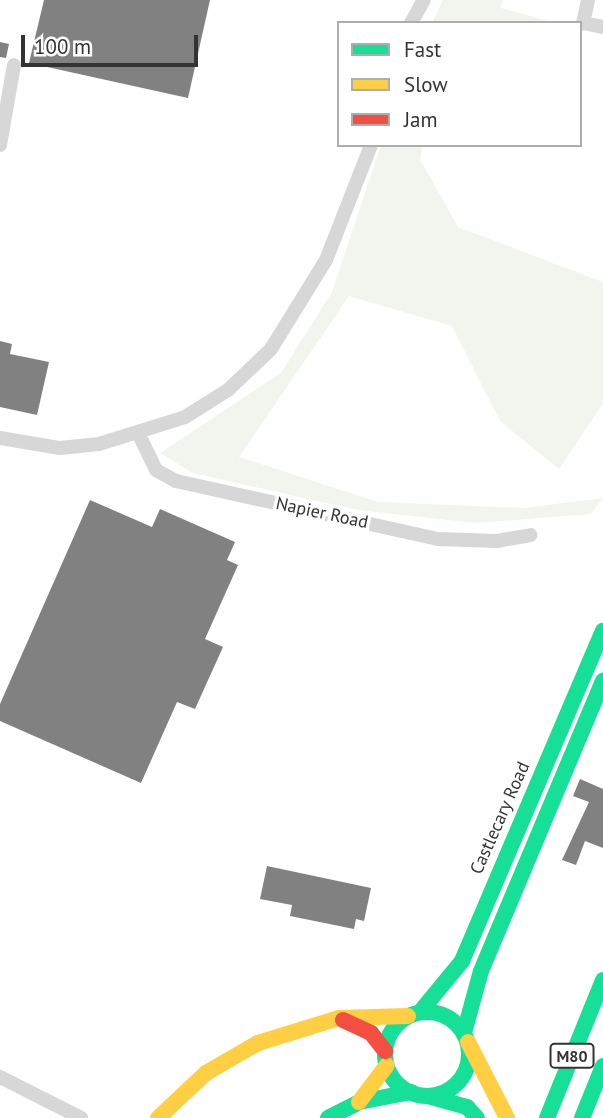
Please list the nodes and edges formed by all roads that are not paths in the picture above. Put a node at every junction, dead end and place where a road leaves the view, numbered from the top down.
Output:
1 (424, 0) edge
2 (588, 0) edge
3 (412, 21) edge
4 (603, 27) edge
5 (582, 31) edge
6 (14, 65) dead end
7 (0, 145) edge
8 (370, 147) edge
9 (139, 435) junction
10 (0, 438) edge
11 (530, 535) dead end
12 (603, 631) edge
13 (603, 681) edge
14 (600, 988) edge
15 (414, 1014) junction
16 (339, 1018) junction
17 (466, 1038) junction
18 (386, 1058) junction
19 (603, 1066) edge
20 (0, 1077) edge
21 (411, 1093) junction
22 (428, 1096) junction
23 (359, 1102) junction
24 (541, 1116) edge
25 (81, 1118) edge
26 (158, 1118) edge
27 (328, 1118) edge
28 (477, 1118) edge
29 (508, 1118) edge
30 (582, 1118) edge

1 - 3 street
2 - 5 street
4 - 5 street
6 - 7 street
8 - 9 street
9 - 10 street
9 - 11 street, Napier Road
12 - 15 main road, Castlecary Road
13 - 17 main road
14 - 24 main road, M80
15 - 16 main road
15 - 17 main road
15 - 18 main road
16 - 18 main road
16 - 26 main road
17 - 22 main road
17 - 29 main road
18 - 21 main road
18 - 23 main road
19 - 30 main road, M80
20 - 25 street
21 - 22 main road
21 - 23 main road
22 - 28 main road
23 - 27 main road

